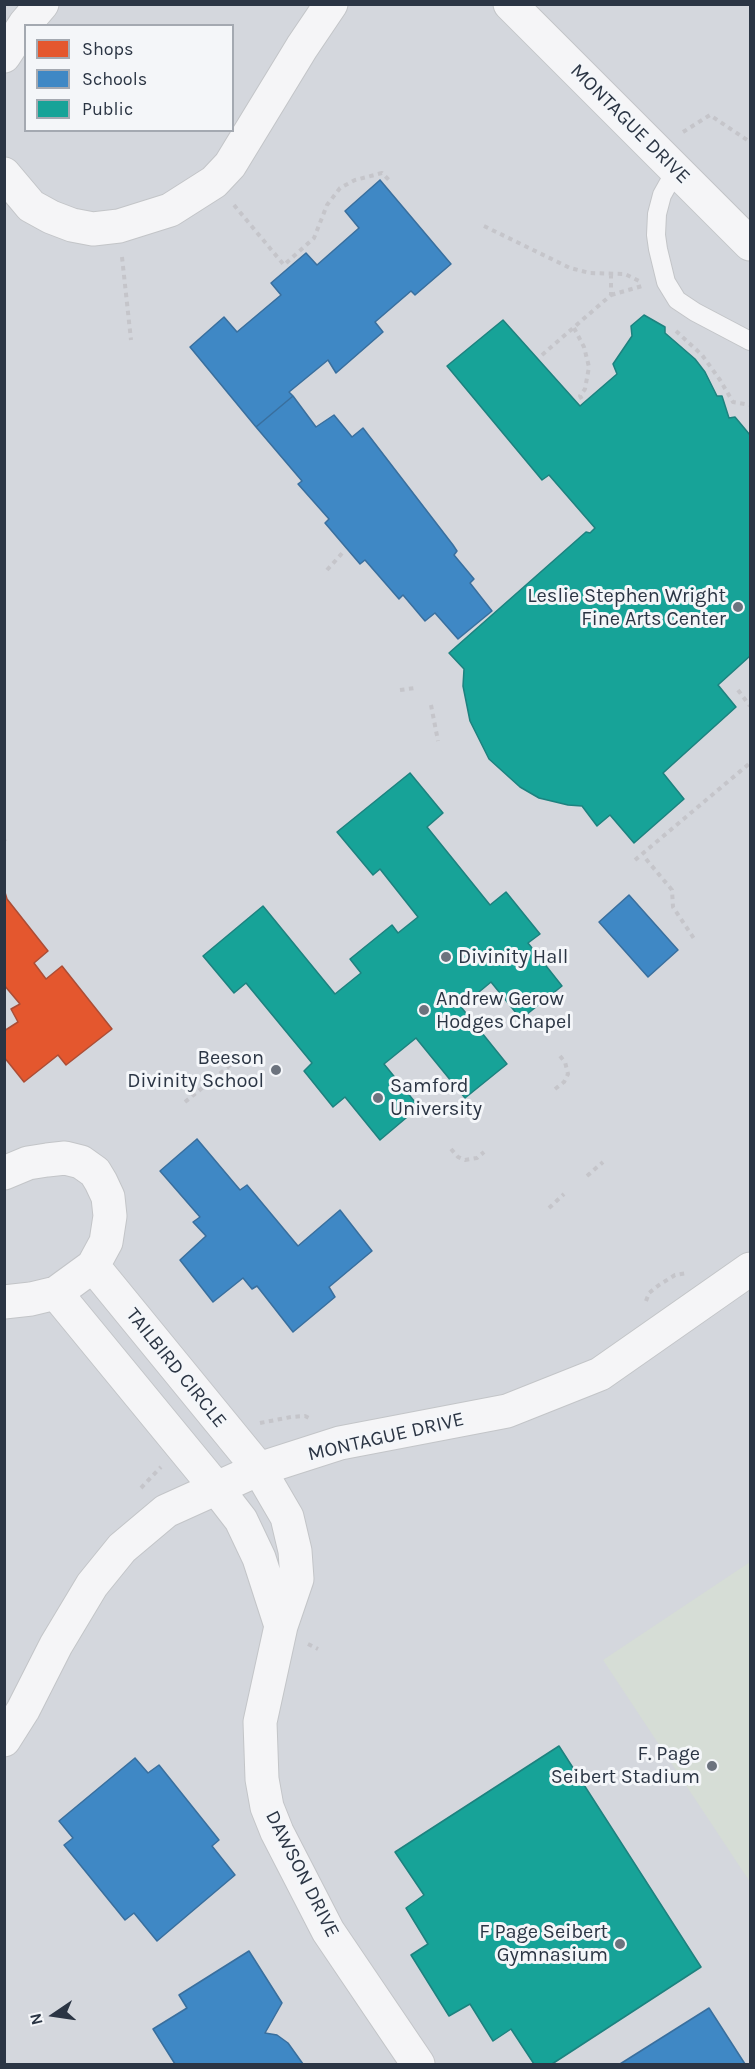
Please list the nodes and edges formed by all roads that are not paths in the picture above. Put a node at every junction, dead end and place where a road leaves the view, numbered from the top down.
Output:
1 (42, 4) edge
2 (331, 4) edge
3 (510, 4) edge
4 (25, 24) edge
5 (24, 26) edge
6 (4, 56) edge
7 (676, 170) junction
8 (4, 174) edge
9 (750, 244) edge
10 (750, 340) edge
11 (4, 1173) edge
12 (93, 1266) junction
13 (750, 1269) edge
14 (57, 1293) junction
15 (4, 1302) edge
16 (260, 1469) junction
17 (217, 1488) junction
18 (281, 1626) junction
19 (4, 1740) edge
20 (418, 2064) edge

1 - 4 street
2 - 8 street
3 - 7 street, MONTAGUE DRIVE
5 - 6 street
7 - 9 street, MONTAGUE DRIVE
7 - 10 lane
11 - 12 street
12 - 14 street
12 - 16 street, TAILBIRD CIRCLE
13 - 16 street, MONTAGUE DRIVE
14 - 15 street
14 - 17 street
16 - 17 street, MONTAGUE DRIVE
16 - 18 street, DAWSON DRIVE
17 - 18 street, DAWSON DRIVE
17 - 19 street, MONTAGUE DRIVE
18 - 20 street, DAWSON DRIVE

